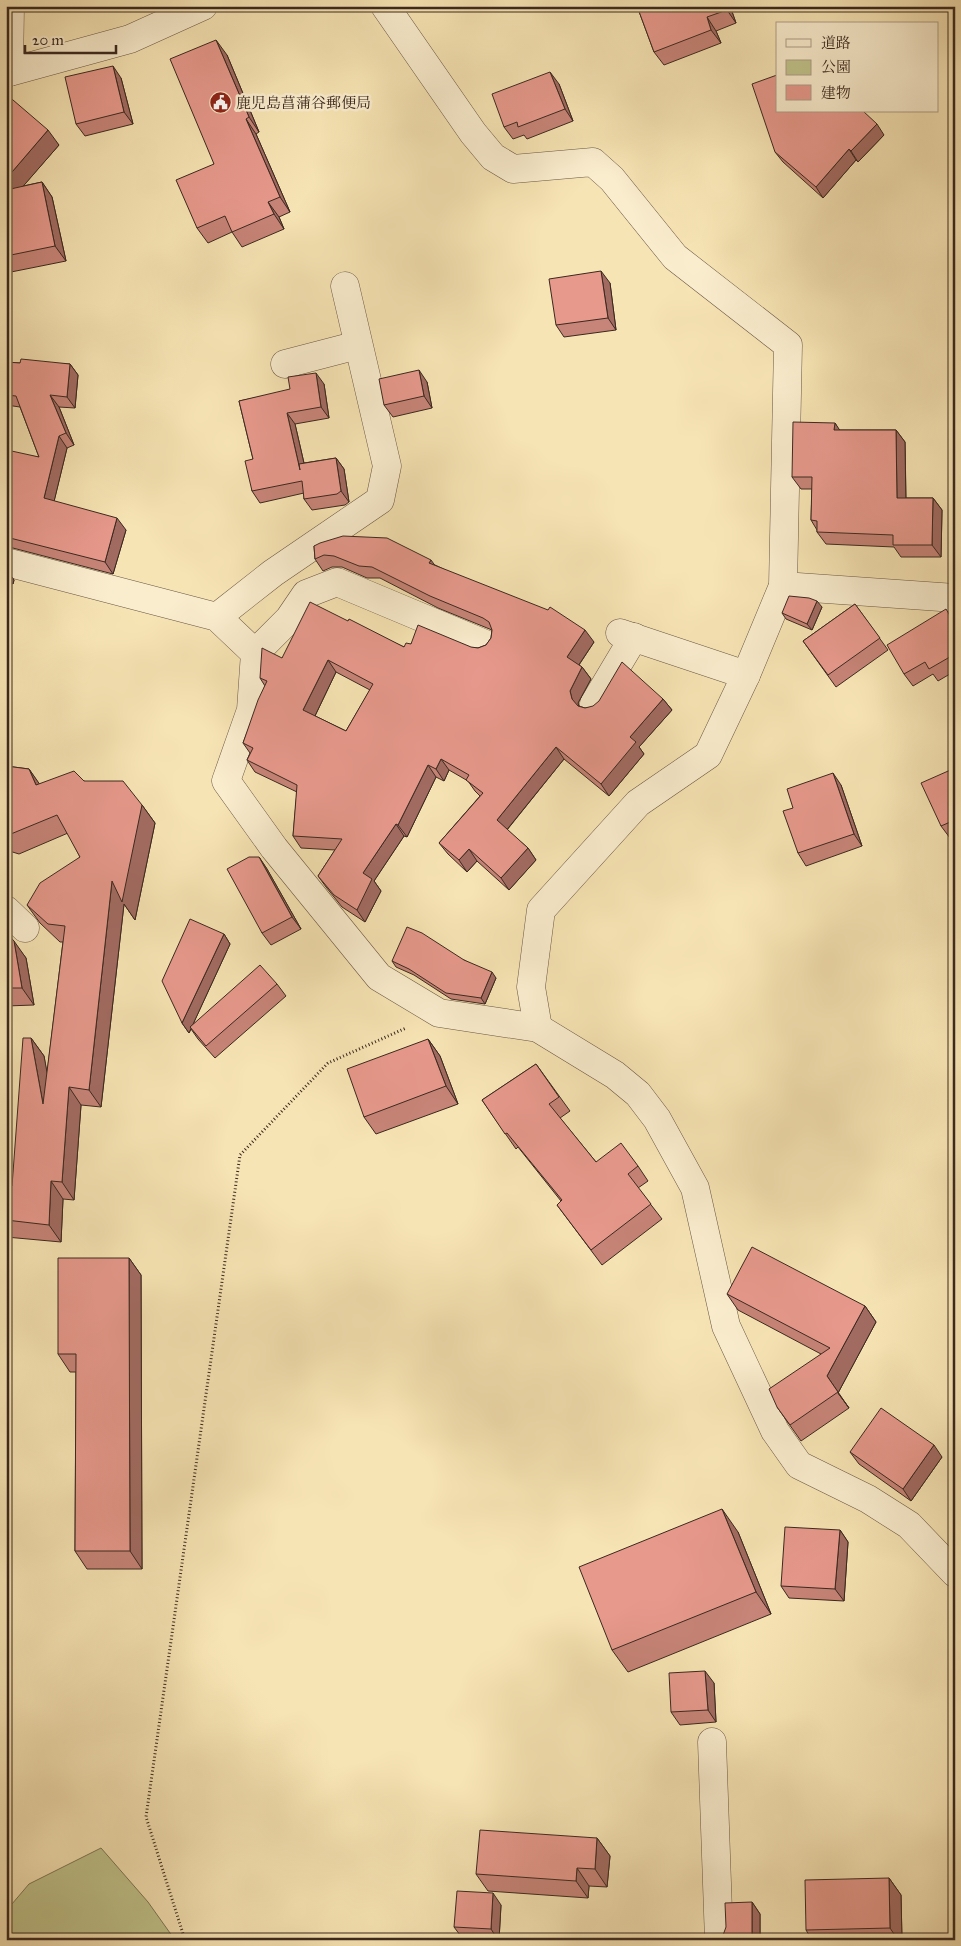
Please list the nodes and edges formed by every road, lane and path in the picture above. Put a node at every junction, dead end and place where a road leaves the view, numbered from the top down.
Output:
1 (10, 6) edge
2 (202, 6) edge
3 (385, 6) edge
4 (8, 72) edge
5 (345, 286) dead end
6 (358, 345) junction
7 (284, 364) dead end
8 (6, 562) edge
9 (783, 586) junction
10 (955, 598) edge
11 (217, 617) junction
12 (485, 644) edge
13 (255, 653) junction
14 (746, 674) junction
15 (594, 704) edge
16 (439, 1013) junction
17 (538, 1028) junction
18 (955, 1573) edge
19 (712, 1742) dead end
20 (185, 1940) edge
21 (719, 1940) edge

1 - 4 street
2 - 4 street
3 - 9 street
5 - 6 street
6 - 7 street
6 - 11 street
8 - 11 street
9 - 10 street
9 - 14 street
11 - 13 street
12 - 13 street
13 - 16 street
14 - 15 street
14 - 17 street
16 - 17 street
16 - 20 path
17 - 18 street
19 - 21 street

